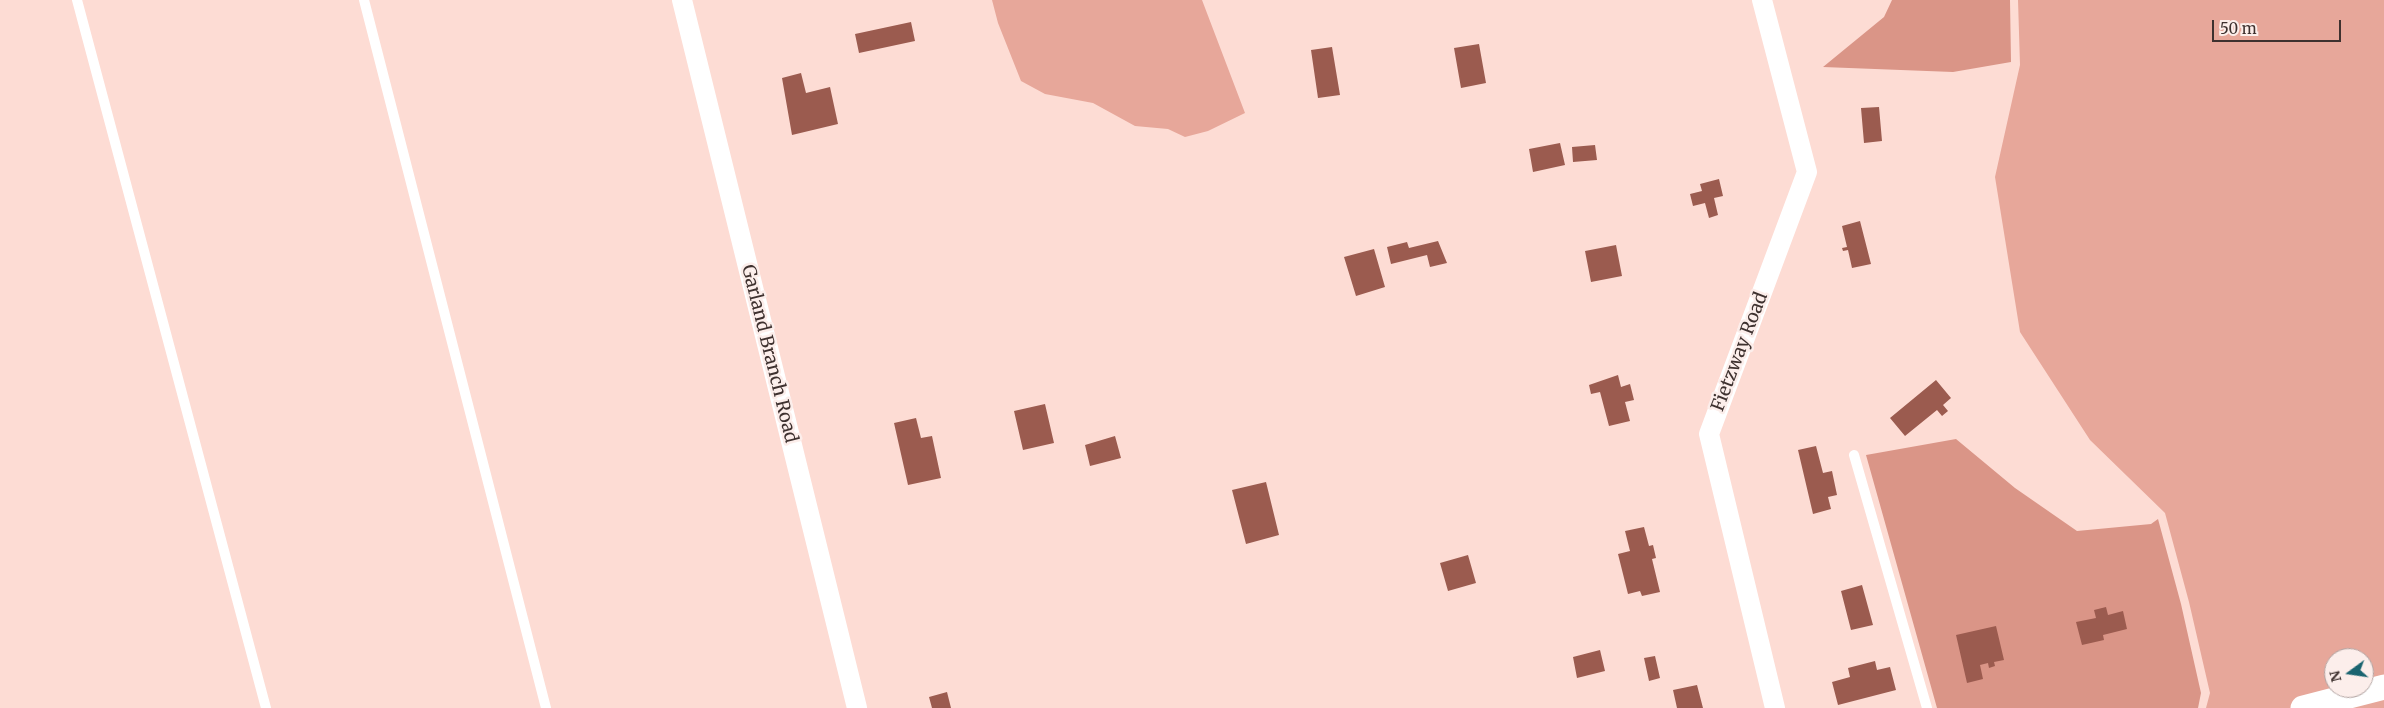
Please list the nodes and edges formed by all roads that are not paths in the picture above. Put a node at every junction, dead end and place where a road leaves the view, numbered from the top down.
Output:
1 (77, 0) edge
2 (364, 0) edge
3 (682, 0) edge
4 (1762, 0) edge
5 (1854, 454) dead end
6 (2384, 687) edge
7 (266, 708) edge
8 (546, 708) edge
9 (857, 708) edge
10 (1774, 708) edge
11 (1927, 708) edge
12 (2303, 708) edge

1 - 7 lane
2 - 8 lane
3 - 9 street, Garland Branch Road
4 - 10 street, Fietzway Road
5 - 11 lane
6 - 12 street

